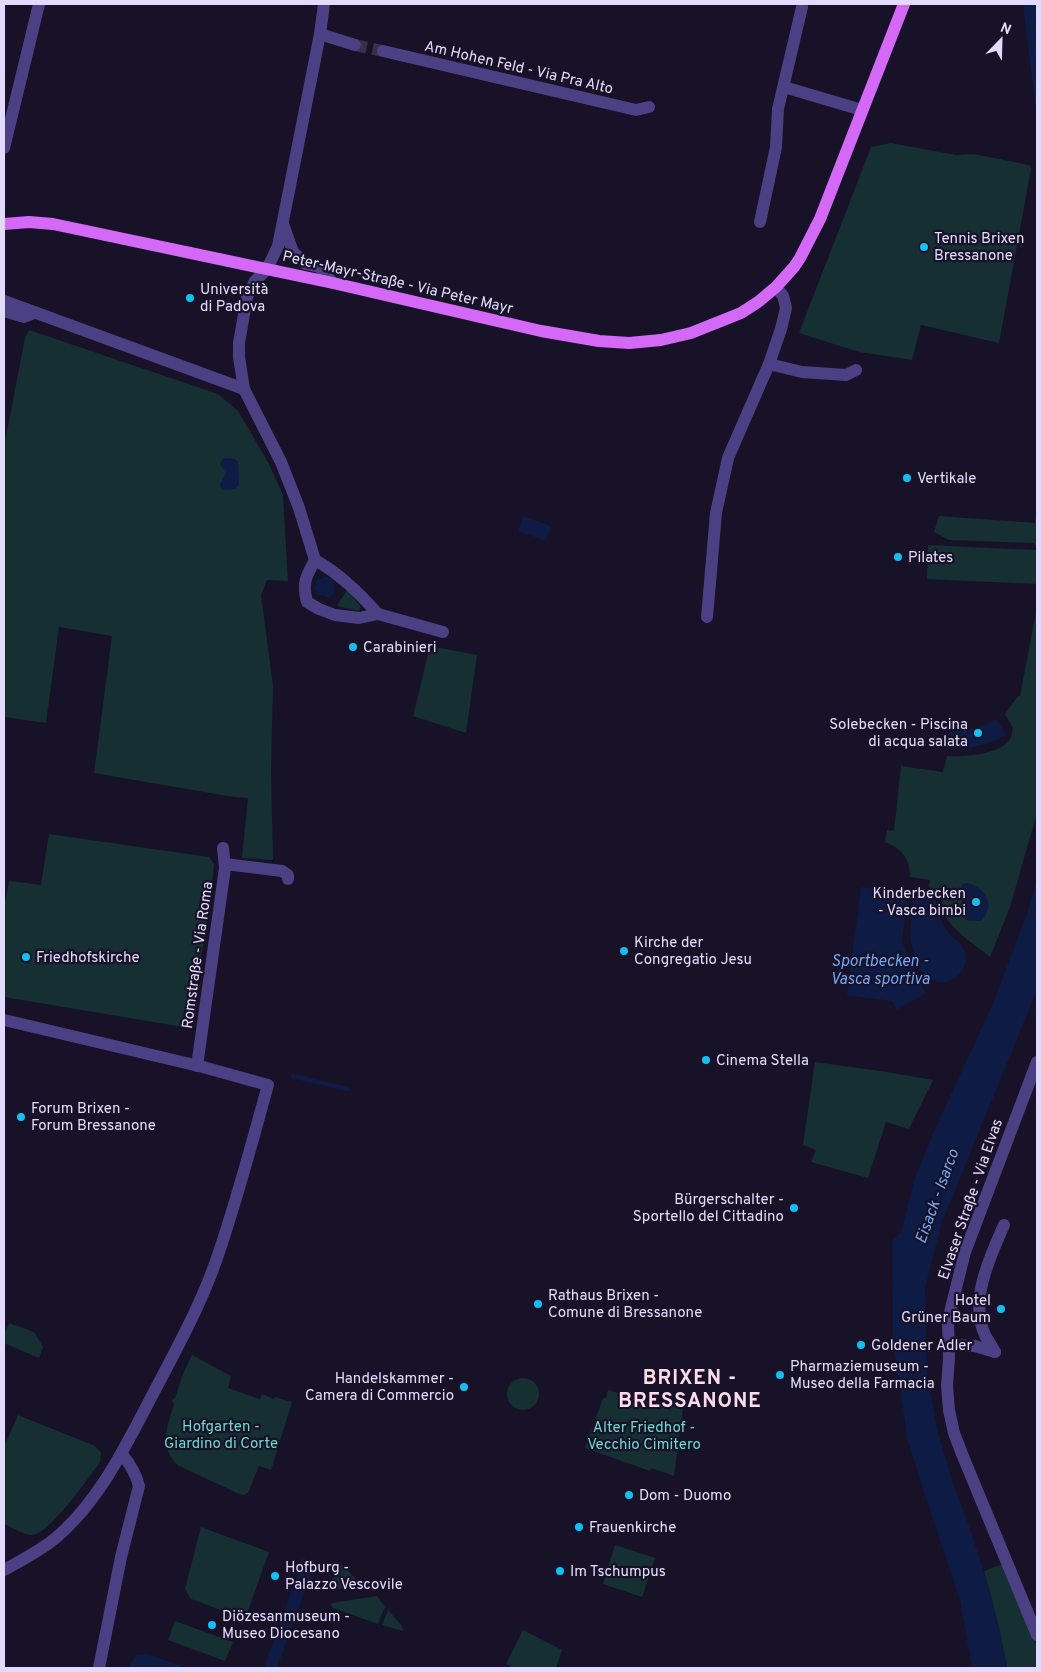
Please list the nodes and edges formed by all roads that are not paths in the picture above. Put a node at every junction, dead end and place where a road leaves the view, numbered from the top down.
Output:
1 (39, 4) edge
2 (324, 4) edge
3 (904, 4) edge
4 (802, 7) dead end
5 (320, 34) junction
6 (355, 45) tunnel mouth
7 (383, 51) tunnel mouth
8 (784, 87) junction
9 (649, 107) dead end
10 (862, 110) junction
11 (4, 148) edge
12 (760, 222) dead end
13 (283, 223) junction
14 (4, 224) edge
15 (267, 269) junction
16 (333, 283) junction
17 (776, 288) junction
18 (4, 301) edge
19 (4, 311) edge
20 (35, 312) junction
21 (769, 364) junction
22 (856, 370) dead end
23 (244, 389) junction
24 (315, 560) junction
25 (378, 614) junction
26 (707, 617) dead end
27 (443, 632) dead end
28 (224, 848) dead end
29 (225, 864) junction
30 (288, 879) dead end
31 (4, 1020) edge
32 (197, 1066) junction
33 (1036, 1068) edge
34 (1004, 1225) dead end
35 (948, 1345) junction
36 (122, 1454) junction
37 (4, 1570) edge
38 (1037, 1635) edge
39 (99, 1668) edge

1 - 11 street
2 - 5 street
3 - 10 main road, Peter-Mayr-Straße - Via Peter Mayr
4 - 8 street
5 - 6 street
5 - 13 street
7 - 9 street, Am Hohen Feld - Via Pra Alto
8 - 10 street
8 - 12 street
10 - 17 main road, Peter-Mayr-Straße - Via Peter Mayr
13 - 15 street
13 - 16 street
14 - 15 main road, Peter-Mayr-Straße - Via Peter Mayr
15 - 16 main road, Peter-Mayr-Straße - Via Peter Mayr
15 - 23 street
16 - 17 main road, Peter-Mayr-Straße - Via Peter Mayr
17 - 21 street
18 - 20 street
19 - 20 street
20 - 23 street
21 - 22 street
21 - 26 street
23 - 24 street
24 - 25 street
24 - 25 street
25 - 27 street
28 - 29 street, Romstraße - Via Roma
29 - 30 street
29 - 32 street, Romstraße - Via Roma
31 - 32 street
32 - 36 street
33 - 35 street, Elvaser Straße - Via Elvas
34 - 35 street
35 - 38 street, Elvaser Straße - Via Elvas
36 - 37 street
36 - 39 street

